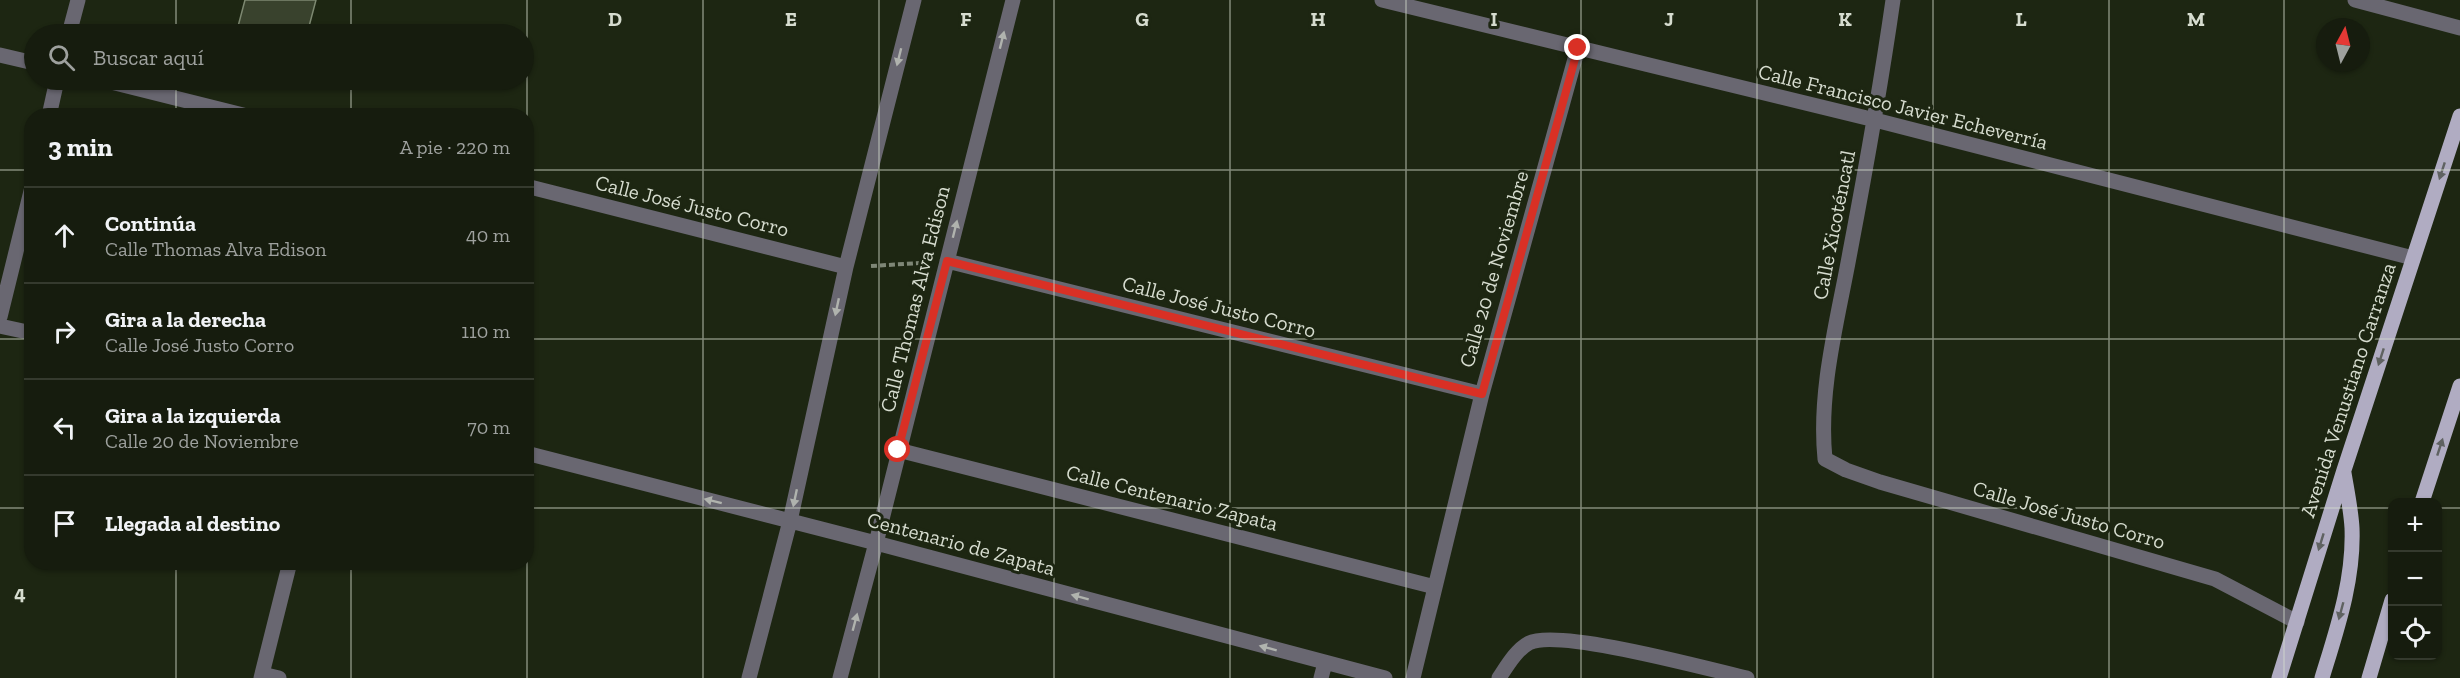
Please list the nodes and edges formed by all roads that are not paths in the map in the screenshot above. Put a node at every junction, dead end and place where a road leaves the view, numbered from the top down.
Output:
1 (78, 0) edge
2 (914, 0) edge
3 (1012, 0) edge
4 (1382, 0) edge
5 (1893, 0) edge
6 (2355, 0) edge
7 (72, 24) edge
8 (2460, 28) edge
9 (1578, 48) junction
10 (0, 56) edge
11 (24, 61) edge
12 (55, 90) edge
13 (143, 90) edge
14 (51, 108) edge
15 (215, 108) edge
16 (2460, 116) edge
17 (1875, 120) junction
18 (534, 188) edge
19 (24, 220) edge
20 (2413, 258) junction
21 (947, 261) junction
22 (846, 267) junction
23 (0, 317) edge
24 (0, 326) edge
25 (24, 331) edge
26 (2460, 386) edge
27 (1482, 394) junction
28 (898, 450) junction
29 (534, 455) edge
30 (1825, 459) joint
31 (2344, 470) junction
32 (2423, 498) edge
33 (790, 521) junction
34 (876, 543) junction
35 (288, 570) edge
36 (1435, 587) junction
37 (2390, 606) edge
38 (2297, 622) junction
39 (1323, 670) edge
40 (261, 676) edge
41 (279, 678) edge
42 (749, 678) edge
43 (840, 678) edge
44 (1385, 678) edge
45 (1413, 678) edge
46 (1499, 678) edge
47 (1747, 678) edge
48 (2279, 678) edge
49 (2322, 678) edge
50 (2369, 678) edge

1 - 7 street
2 -> 22 street
21 -> 3 street, Calle Thomas Alva Edison
4 - 9 street, Calle Francisco Javier Echeverría
5 - 17 street, Calle Xicoténcatl
6 - 8 street
9 - 17 street, Calle Francisco Javier Echeverría
9 - 27 street, Calle 20 de Noviembre
10 - 11 street
12 - 14 street
13 - 15 street
16 -> 20 main road, Avenida Venustiano Carranza
17 - 20 street, Calle Francisco Javier Echeverría
17 - 30 street, Calle Xicoténcatl
18 - 22 street, Calle José Justo Corro
19 - 23 street
20 -> 31 main road, Avenida Venustiano Carranza
21 - 27 street, Calle José Justo Corro
21 - 28 street, Calle Thomas Alva Edison
22 -> 33 street
24 - 25 street
32 -> 26 main road
27 - 36 street, Calle 20 de Noviembre
28 - 34 street, Calle Thomas Alva Edison
28 - 36 street, Calle Centenario Zapata
33 -> 29 street, Centenario de Zapata
30 - 38 street, Calle José Justo Corro
31 -> 38 main road, Avenida Venustiano Carranza
31 -> 49 main road
33 - 34 street, Centenario de Zapata
33 - 42 street
39 -> 34 street, Centenario de Zapata
43 -> 34 street, Calle Thomas Alva Edison
35 - 40 street
36 - 45 street, Calle 20 de Noviembre
37 - 50 main road
38 - 48 main road, Avenida Venustiano Carranza
39 - 44 street, Centenario de Zapata
40 - 41 street
46 - 47 street

